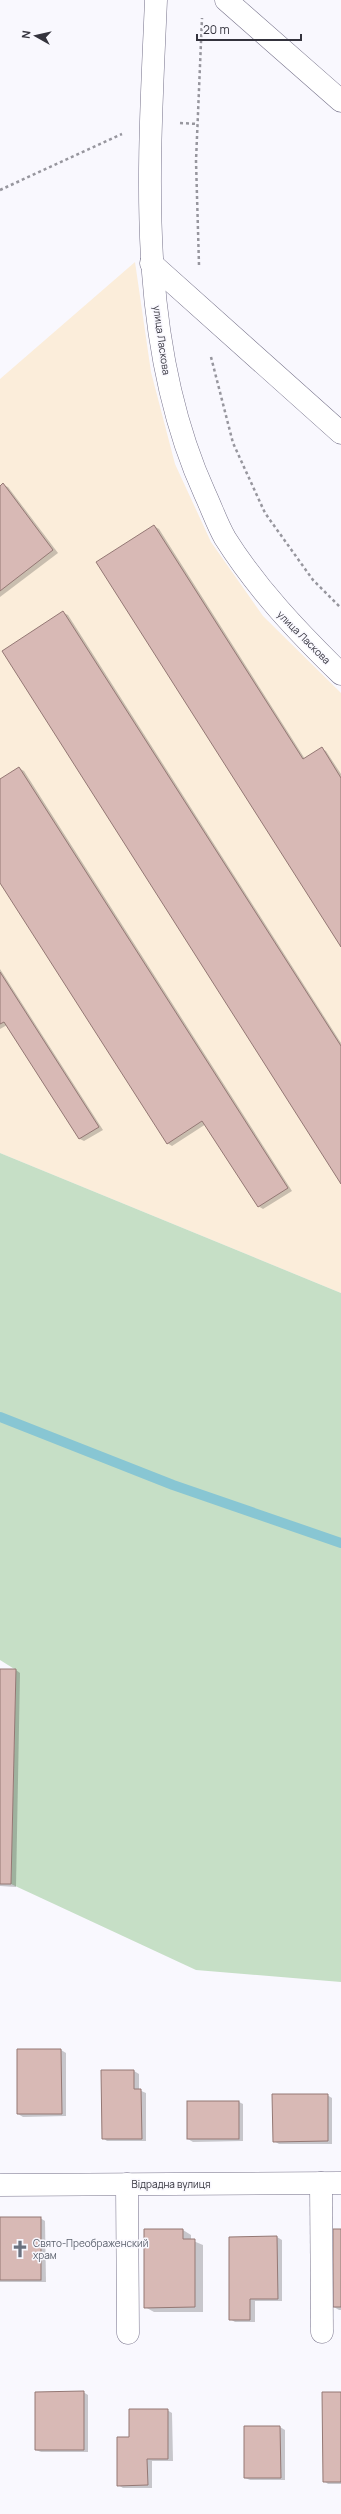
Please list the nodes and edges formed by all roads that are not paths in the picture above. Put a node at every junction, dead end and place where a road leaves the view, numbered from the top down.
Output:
1 (156, 0) edge
2 (226, 0) edge
3 (341, 101) edge
4 (151, 263) junction
5 (341, 433) edge
6 (341, 674) edge
7 (331, 2183) edge
8 (127, 2184) junction
9 (0, 2185) edge
10 (322, 2332) dead end
11 (128, 2333) dead end

1 - 4 street, улица Ласкова
2 - 3 street
4 - 5 street
4 - 6 street, улица Ласкова
7 - 8 street, Відрадна вулиця
7 - 10 street
8 - 9 street, Відрадна вулиця
8 - 11 street

